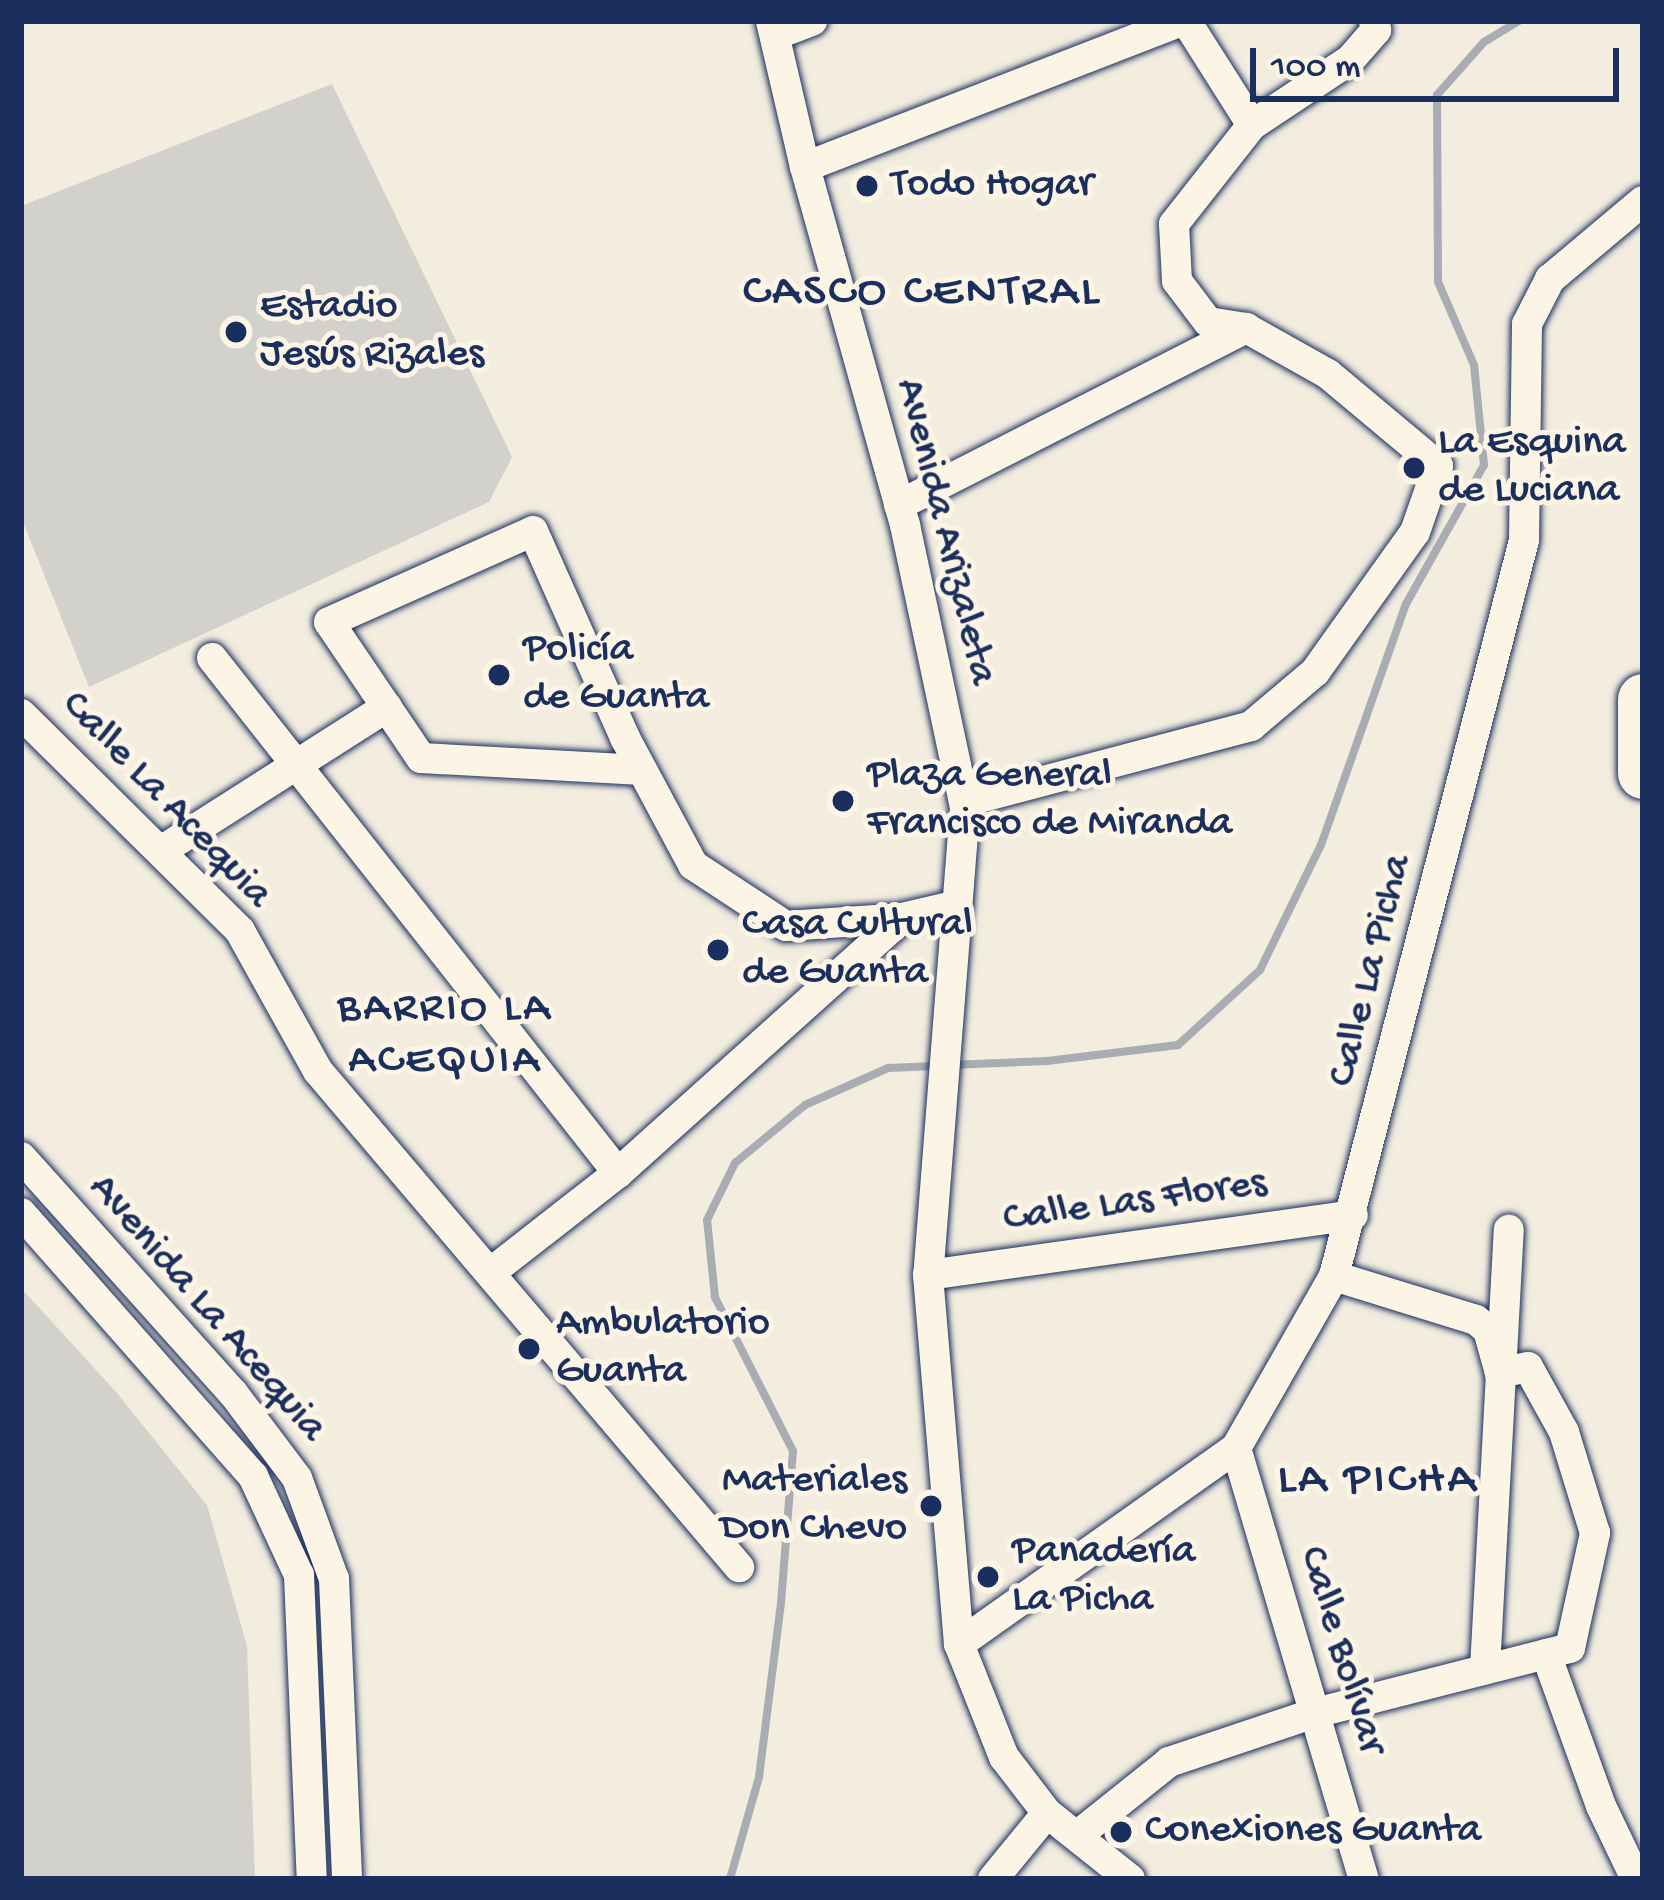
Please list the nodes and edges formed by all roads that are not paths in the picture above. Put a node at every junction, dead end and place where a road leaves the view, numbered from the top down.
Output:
1 (812, 21) edge
2 (1184, 21) edge
3 (1374, 21) edge
4 (773, 28) edge
5 (1252, 125) junction
6 (806, 167) junction
7 (1643, 201) edge
8 (1246, 328) junction
9 (899, 505) junction
10 (212, 658) dead end
11 (1643, 699) edge
12 (387, 707) junction
13 (21, 714) edge
14 (296, 765) junction
15 (642, 770) junction
16 (1643, 773) edge
17 (964, 802) junction
18 (160, 851) junction
19 (958, 905) junction
20 (902, 918) junction
21 (21, 1157) edge
22 (618, 1173) junction
23 (21, 1213) edge
24 (1354, 1215) junction
25 (1509, 1230) dead end
26 (490, 1273) junction
27 (928, 1275) junction
28 (1334, 1276) junction
29 (1500, 1373) junction
30 (1236, 1448) junction
31 (740, 1567) dead end
32 (958, 1644) junction
33 (1546, 1654) junction
34 (1485, 1669) junction
35 (1315, 1712) junction
36 (1047, 1813) junction
37 (1078, 1835) junction
38 (312, 1879) edge
39 (347, 1879) edge
40 (993, 1879) edge
41 (1130, 1879) edge
42 (1364, 1879) edge
43 (1636, 1879) edge

1 - 4 street
2 - 5 street
2 - 6 street
3 - 5 street
4 - 6 street, Avenida Arizaleta
5 - 8 street
6 - 9 street, Avenida Arizaleta
7 - 24 street, Calle La Picha
8 - 9 street
8 - 17 street
9 - 17 street, Avenida Arizaleta
10 - 14 street
11 - 16 highway
12 - 14 street
12 - 15 street
12 - 15 street
13 - 18 street, Calle La Acequia
14 - 18 street
14 - 22 street
15 - 20 street
17 - 19 street, Avenida Arizaleta
18 - 26 street, Calle La Acequia
19 - 20 street
19 - 27 street, Avenida Arizaleta
20 - 22 street
21 - 39 street, Avenida La Acequia
22 - 26 street
23 - 38 street, Avenida La Acequia
24 - 27 street, Calle Las Flores
24 - 28 street, Calle La Picha
25 - 29 street
26 - 31 street, Calle La Acequia
27 - 32 street
28 - 29 street
28 - 30 street, Calle La Picha
29 - 33 street
29 - 34 street
30 - 32 street, Calle La Picha
30 - 35 street, Calle Bolívar
32 - 36 street
33 - 34 street
33 - 43 street
34 - 35 street
35 - 37 street
35 - 42 street, Calle Bolívar
36 - 37 street
36 - 40 street
37 - 41 street

